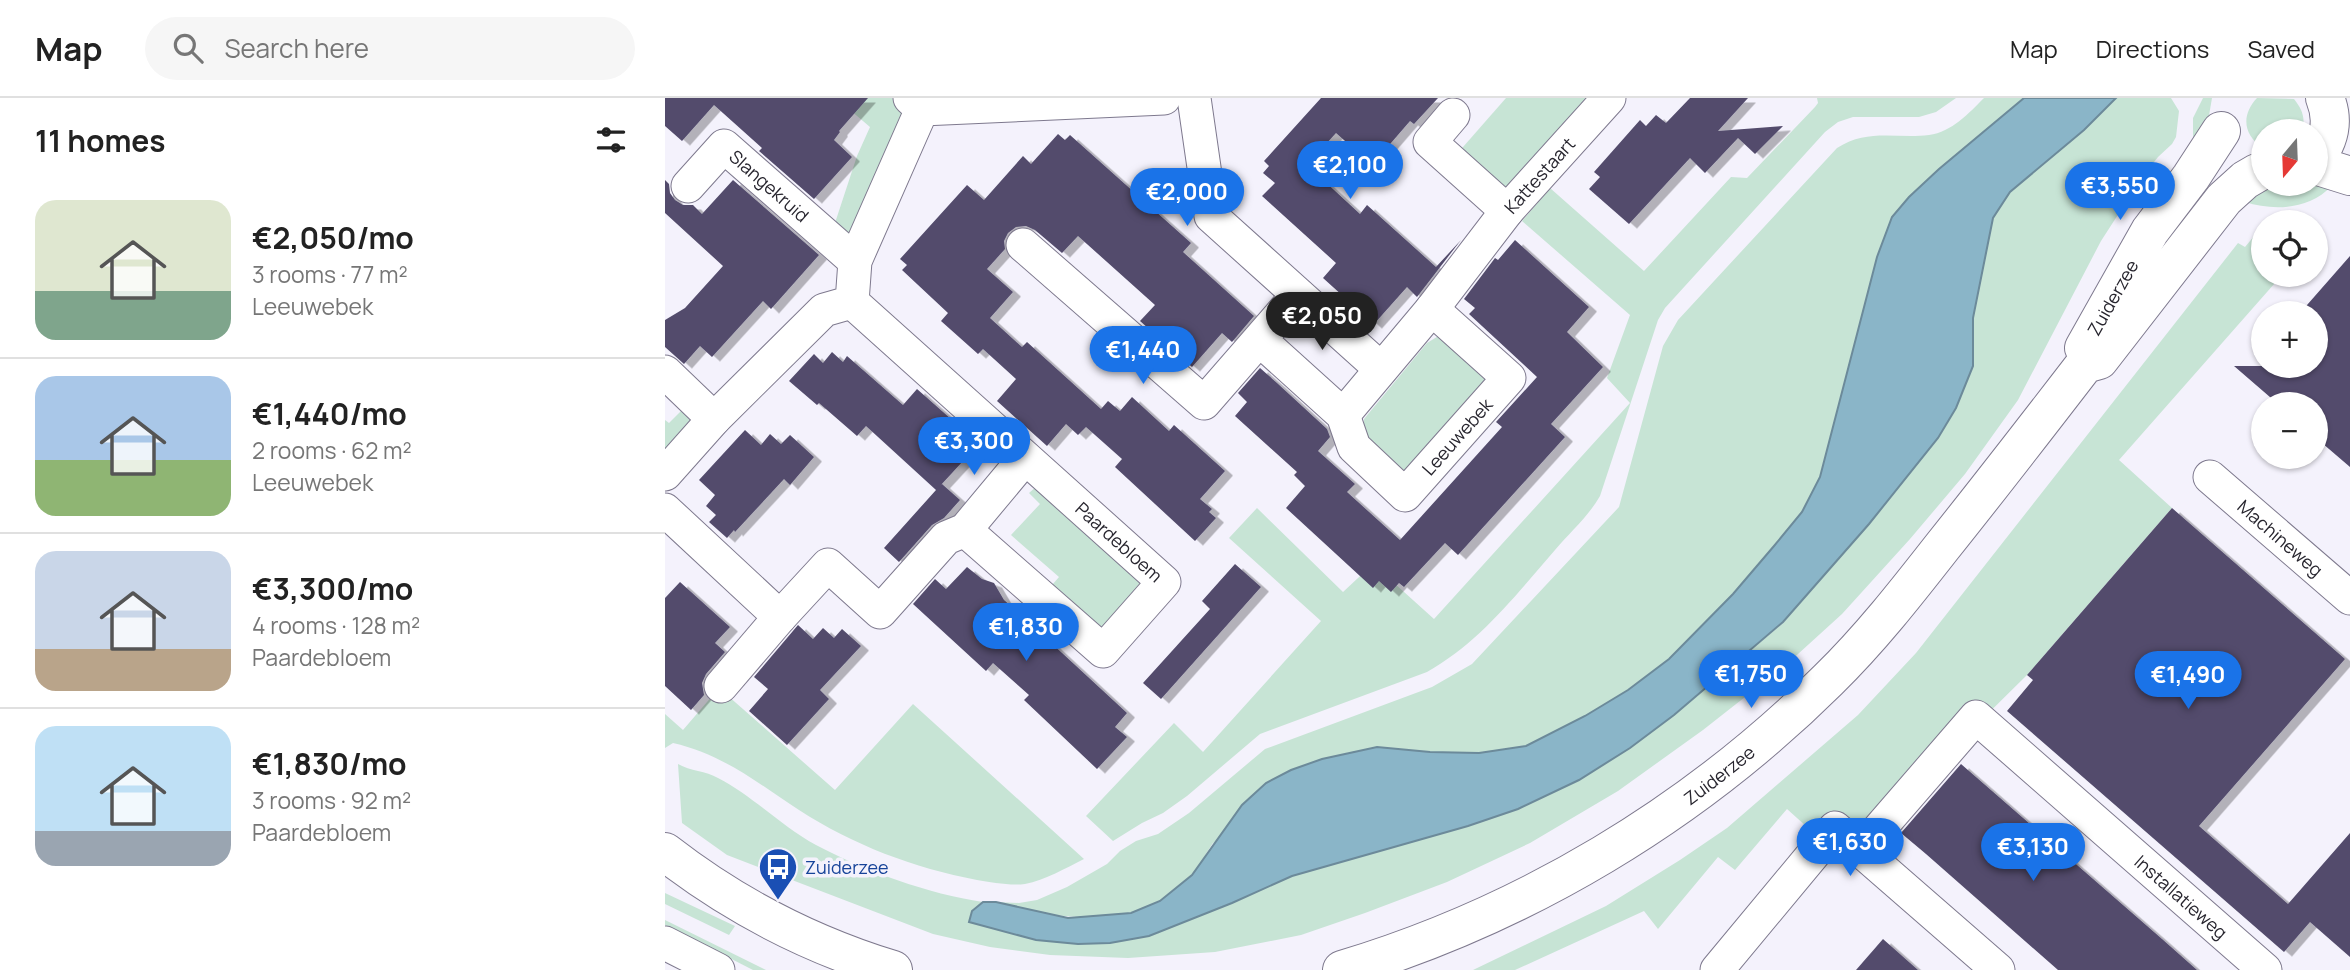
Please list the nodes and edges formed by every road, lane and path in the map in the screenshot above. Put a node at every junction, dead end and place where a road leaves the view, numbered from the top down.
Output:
1 (1164, 98) edge
2 (1194, 98) edge
3 (1609, 98) edge
4 (916, 104) edge
5 (2223, 114) edge
6 (1453, 115) dead end
7 (2328, 169) edge
8 (2251, 170) edge
9 (2350, 176) edge
10 (2251, 178) edge
11 (688, 186) dead end
12 (1507, 211) junction
13 (1023, 244) dead end
14 (855, 261) junction
15 (1299, 295) junction
16 (852, 302) junction
17 (1432, 309) junction
18 (1261, 340) junction
19 (2085, 364) junction
20 (1381, 369) junction
21 (665, 372) edge
22 (1343, 415) junction
23 (714, 419) junction
24 (1025, 458) junction
25 (665, 474) edge
26 (2210, 477) dead end
27 (665, 510) edge
28 (965, 530) junction
29 (2350, 598) edge
30 (780, 617) junction
31 (722, 686) dead end
32 (1860, 851) junction
33 (665, 852) edge
34 (665, 884) edge
35 (665, 943) edge
36 (1390, 963) edge
37 (718, 970) edge
38 (830, 970) edge
39 (893, 970) edge
40 (1342, 970) edge
41 (1717, 970) edge
42 (1998, 970) edge
43 (2266, 970) edge

1 - 4 street
2 - 15 street
3 - 12 street, Kattestaart
4 - 14 street
5 - 8 street
5 - 19 street, Zuiderzee
6 - 12 street, Kattestaart
7 - 9 street
10 - 19 street, Zuiderzee
11 - 14 street, Slangekruid
12 - 17 street
13 - 18 street
14 - 16 street
15 - 18 street
15 - 20 street
16 - 23 street
16 - 24 street, Paardebloem
17 - 20 street
17 - 22 street, Leeuwebek
18 - 22 street, Leeuwebek
19 - 36 street, Zuiderzee
20 - 22 street
21 - 23 street
23 - 25 street
24 - 28 street
24 - 28 street, Paardebloem
26 - 29 street, Machineweg
27 - 30 street
28 - 30 street
30 - 31 street
32 - 41 street
32 - 42 street
32 - 43 street, Installatieweg
33 - 39 street
34 - 38 street
35 - 37 street
36 - 40 street, Zuiderzee

